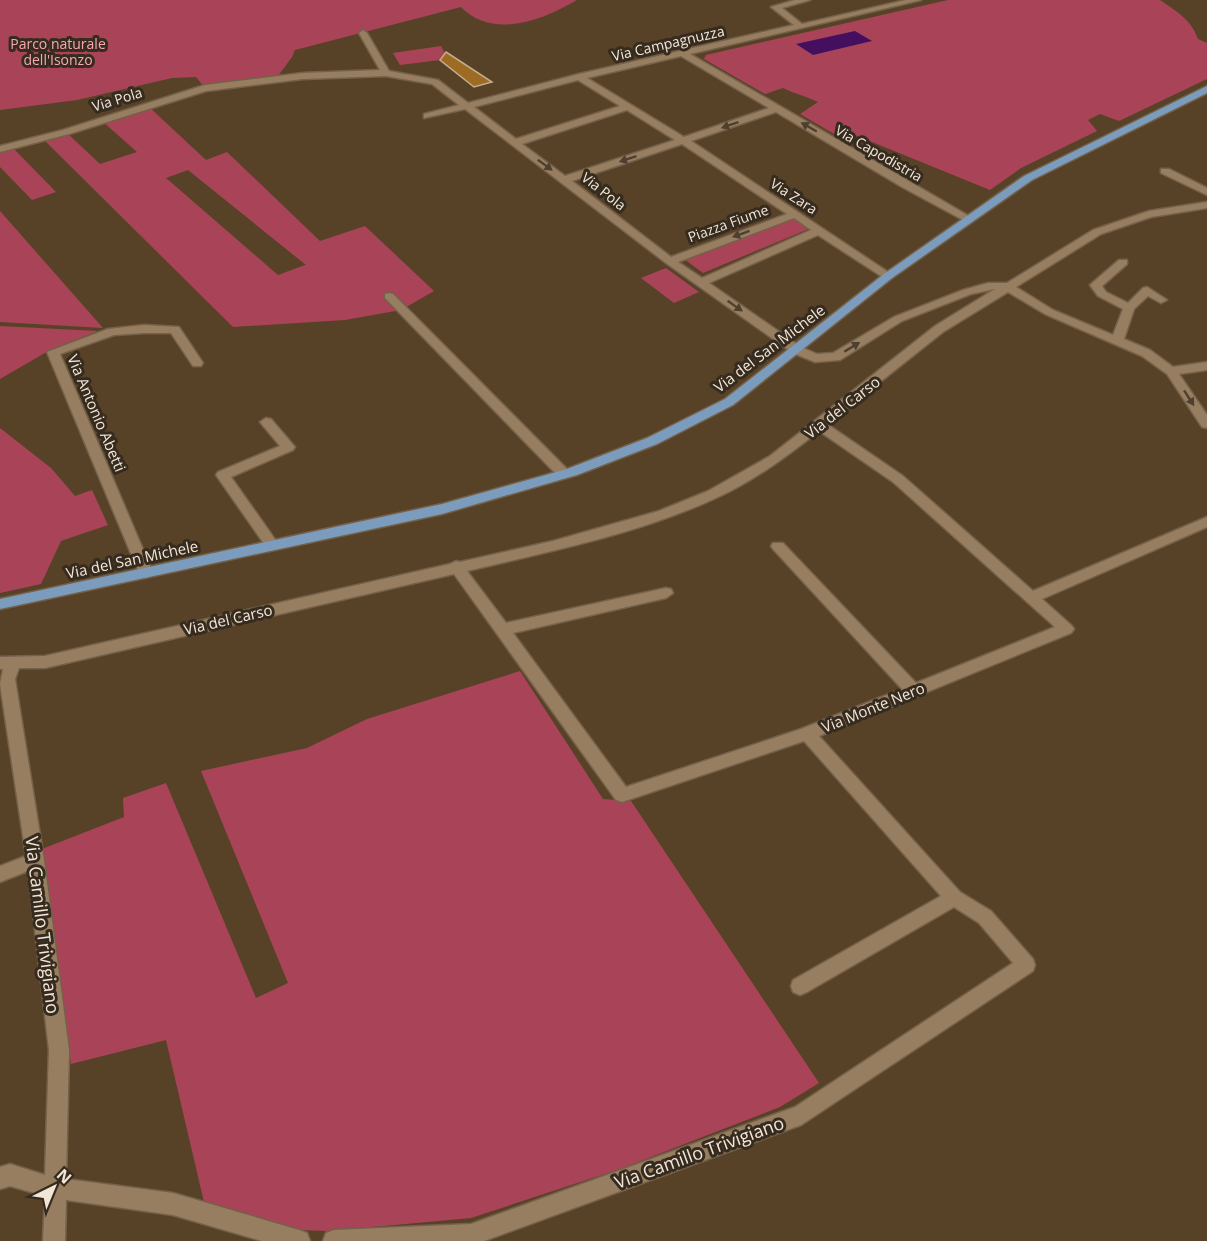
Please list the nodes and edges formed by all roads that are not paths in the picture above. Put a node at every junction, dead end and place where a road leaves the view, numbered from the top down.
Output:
1 (806, 0) edge
2 (917, 0) edge
3 (800, 26) junction
4 (363, 33) dead end
5 (682, 53) junction
6 (386, 73) junction
7 (579, 77) junction
8 (1207, 89) edge
9 (464, 106) junction
10 (628, 107) junction
11 (777, 109) junction
12 (427, 116) dead end
13 (684, 141) junction
14 (514, 142) junction
15 (0, 149) edge
16 (1165, 171) dead end
17 (565, 180) junction
18 (1207, 192) edge
19 (1207, 205) edge
20 (796, 214) junction
21 (969, 219) junction
22 (820, 230) junction
23 (670, 261) junction
24 (1124, 262) dead end
25 (888, 276) junction
26 (701, 282) junction
27 (1007, 286) junction
28 (389, 296) dead end
29 (1117, 341) junction
30 (797, 350) junction
31 (197, 363) dead end
32 (1207, 366) edge
33 (1172, 371) junction
34 (266, 422) dead end
35 (1207, 424) edge
36 (819, 425) junction
37 (564, 474) junction
38 (1207, 522) edge
39 (272, 545) junction
40 (778, 546) dead end
41 (456, 566) junction
42 (146, 573) junction
43 (666, 593) dead end
44 (1031, 598) junction
45 (0, 604) edge
46 (501, 630) junction
47 (7, 663) edge
48 (913, 691) junction
49 (807, 734) junction
50 (35, 860) junction
51 (0, 874) edge
52 (954, 898) junction
53 (1026, 965) joint
54 (800, 986) dead end
55 (0, 1178) edge
56 (54, 1188) junction
57 (54, 1241) edge
58 (299, 1241) edge
59 (334, 1241) edge

1 - 3 street
2 - 3 street, Via Campagnuzza
3 - 5 street, Via Campagnuzza
4 - 6 street
5 - 7 street, Via Campagnuzza
5 - 11 street, Via Capodistria
6 - 9 street, Via Pola
6 - 15 street, Via Pola
7 - 9 street, Via Campagnuzza
7 - 10 street, Via Zara
8 - 21 main road, Via del San Michele
9 - 12 street, Via Campagnuzza
9 - 14 street, Via Pola
10 - 13 street, Via Zara
10 - 14 street
11 -> 13 street
21 -> 11 street, Via Capodistria
13 -> 17 street
13 - 20 street, Via Zara
14 -> 17 street, Via Pola
16 - 18 street
17 - 23 street, Via Pola
19 - 27 street, Via del Carso
20 - 22 street, Via Zara
20 -> 23 street, Piazza Fiume
21 - 25 main road, Via del San Michele
22 - 25 street, Via Zara
22 - 26 street
23 - 26 street, Via Pola
24 - 29 street
25 - 30 main road, Via del San Michele
26 -> 30 street, Via Pola
27 - 29 street
30 -> 27 street
27 - 36 street, Via del Carso
28 - 37 street
29 - 33 street
30 - 37 main road, Via del San Michele
31 - 42 street, Via Antonio Abetti
32 - 33 street
33 -> 35 street
34 - 39 street
36 - 41 street, Via del Carso
36 - 44 street, Via Monte Nero
37 - 39 main road, Via del San Michele
38 - 44 street
39 - 42 main road, Via del San Michele
40 - 48 street
41 - 46 street
41 - 47 street, Via del Carso
42 - 45 main road, Via del San Michele
43 - 46 street
44 - 48 street, Via Monte Nero
46 - 49 street
47 - 50 street, Via Camillo Trivigiano
48 - 49 street, Via Monte Nero
49 - 52 street, Via Monte Nero
50 - 51 street
50 - 56 street, Via Camillo Trivigiano
52 - 53 street, Via Monte Nero
52 - 54 street
53 - 59 street, Via Camillo Trivigiano
55 - 56 street
56 - 57 street, Via Camillo Trivigiano
56 - 58 street

